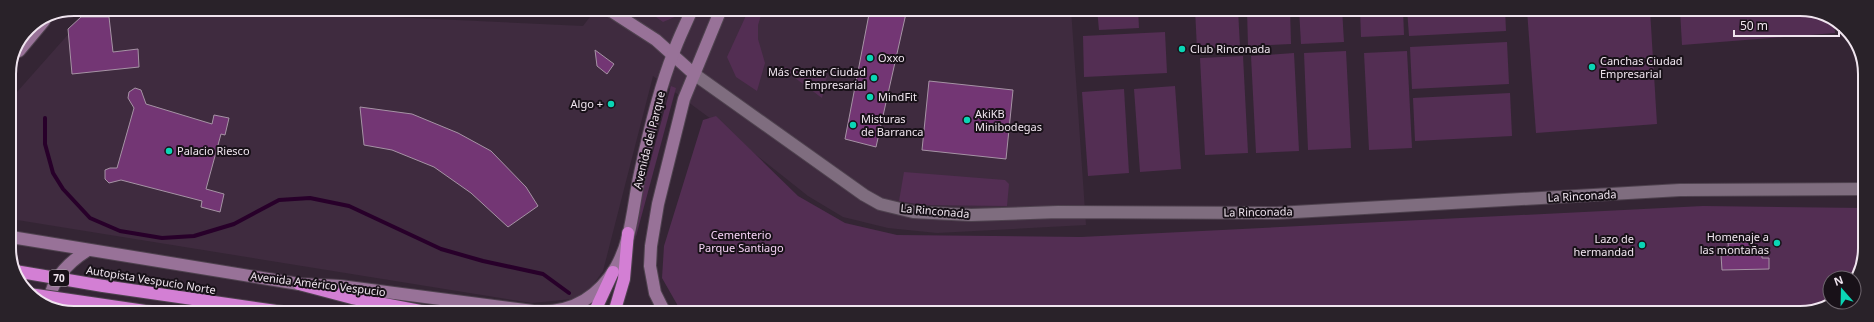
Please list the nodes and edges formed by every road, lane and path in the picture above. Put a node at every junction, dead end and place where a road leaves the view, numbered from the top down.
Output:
1 (619, 16) edge
2 (689, 16) edge
3 (718, 16) edge
4 (36, 31) edge
5 (25, 44) edge
6 (673, 54) junction
7 (694, 74) junction
8 (1858, 188) edge
9 (628, 233) junction
10 (16, 238) edge
11 (88, 250) junction
12 (22, 272) edge
13 (613, 272) junction
14 (299, 284) junction
15 (42, 296) edge
16 (50, 301) edge
17 (111, 306) edge
18 (241, 306) edge
19 (397, 306) edge
20 (500, 306) edge
21 (573, 306) edge
22 (597, 306) edge
23 (616, 306) edge
24 (662, 306) edge

1 - 6 street
2 - 6 street, Avenida del Parque
3 - 7 street
4 - 5 street
6 - 7 street
6 - 9 street, Avenida del Parque
7 - 8 street, La Rinconada
7 - 24 street
9 - 13 street, Avenida del Parque
9 - 23 highway
10 - 11 street, Avenida Américo Vespucio
11 - 14 street, Avenida Américo Vespucio
11 - 16 street
12 - 18 highway, Autopista Vespucio Norte / 70, bridge
13 - 21 street, Avenida Américo Vespucio
13 - 22 highway
14 - 19 highway
14 - 20 street, Avenida Américo Vespucio
15 - 17 highway, 70, bridge

